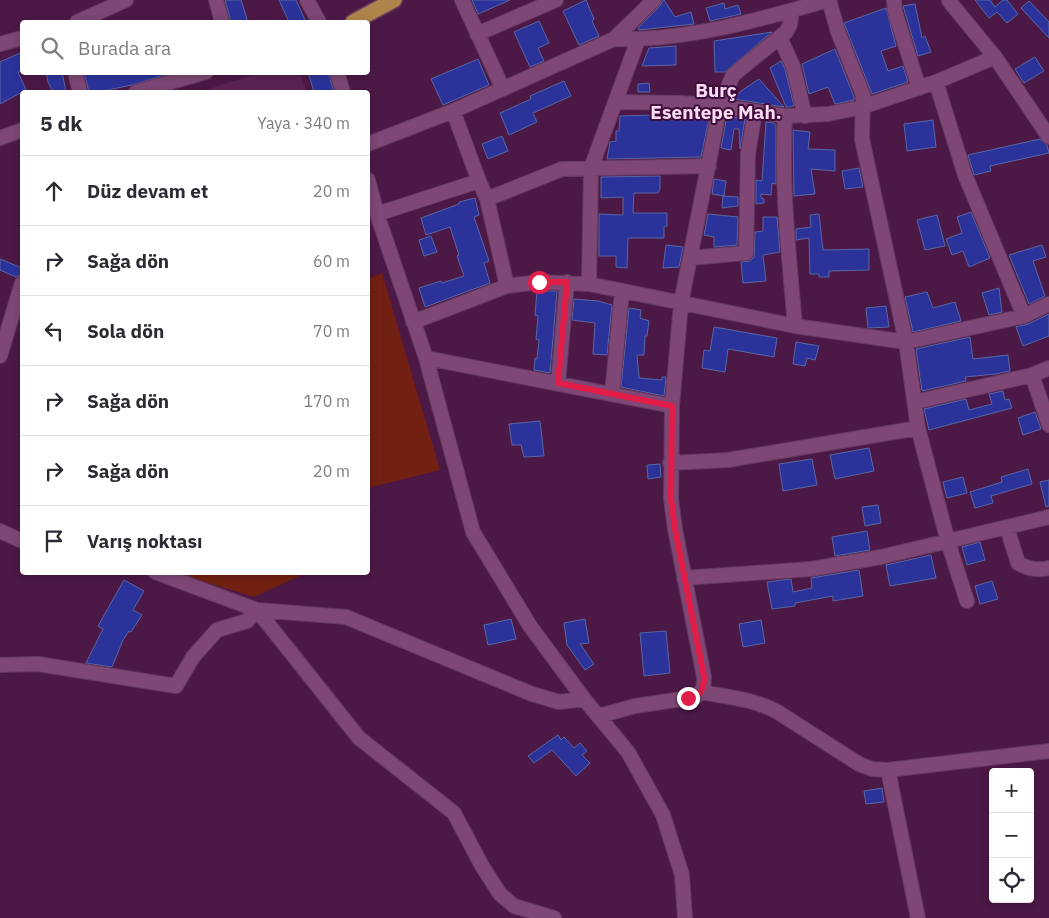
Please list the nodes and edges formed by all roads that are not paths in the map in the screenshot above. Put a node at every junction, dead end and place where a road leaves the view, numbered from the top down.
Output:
1 (126, 0) edge
2 (216, 0) edge
3 (307, 0) edge
4 (394, 0) edge
5 (462, 0) edge
6 (556, 0) edge
7 (654, 0) edge
8 (828, 0) edge
9 (894, 0) edge
10 (948, 0) edge
11 (792, 11) junction
12 (81, 20) edge
13 (221, 20) edge
14 (318, 20) edge
15 (357, 20) edge
16 (478, 34) junction
17 (780, 38) junction
18 (20, 39) edge
19 (614, 39) junction
20 (638, 40) junction
21 (0, 44) edge
22 (995, 58) junction
23 (76, 75) edge
24 (196, 75) edge
25 (338, 75) edge
26 (936, 82) junction
27 (918, 88) junction
28 (503, 89) junction
29 (80, 90) edge
30 (143, 90) edge
31 (342, 90) edge
32 (615, 102) junction
33 (720, 106) junction
34 (862, 107) junction
35 (454, 111) junction
36 (755, 112) junction
37 (784, 116) junction
38 (805, 116) junction
39 (20, 131) edge
40 (1049, 136) edge
41 (0, 138) edge
42 (370, 143) edge
43 (709, 166) junction
44 (591, 168) junction
45 (479, 181) junction
46 (370, 188) edge
47 (487, 199) junction
48 (377, 214) junction
49 (690, 258) junction
50 (567, 282) junction
51 (589, 284) junction
52 (507, 286) junction
53 (20, 290) edge
54 (622, 291) junction
55 (681, 303) junction
56 (1049, 304) edge
57 (1024, 316) junction
58 (413, 322) junction
59 (795, 326) junction
60 (906, 342) junction
61 (0, 356) edge
62 (426, 358) junction
63 (1049, 368) edge
64 (1032, 375) junction
65 (558, 383) junction
66 (612, 394) junction
67 (915, 402) junction
68 (672, 406) junction
69 (1049, 425) edge
70 (918, 428) junction
71 (670, 463) junction
72 (1049, 517) edge
73 (1007, 528) junction
74 (0, 531) edge
75 (20, 540) edge
76 (948, 542) junction
77 (1049, 568) edge
78 (163, 575) edge
79 (684, 578) junction
80 (967, 601) dead end
81 (257, 610) junction
82 (0, 665) edge
83 (701, 692) junction
84 (584, 699) junction
85 (599, 716) junction
86 (1049, 751) edge
87 (888, 770) junction
88 (554, 918) edge
89 (685, 918) edge
90 (918, 918) edge

1 - 12 street
2 - 13 street
3 - 14 street
4 - 15 main road
5 - 16 street
6 - 16 street
7 - 19 street
8 - 11 street
8 - 34 street
9 - 27 street
10 - 22 street
11 - 17 street
11 - 20 street
16 - 28 street
17 - 33 street
17 - 38 street
18 - 21 street
19 - 20 street
19 - 28 street
20 - 32 street
22 - 26 street
22 - 40 street
23 - 29 street
24 - 30 street
25 - 31 street
26 - 27 street
26 - 57 street
27 - 34 street
28 - 35 street
32 - 33 street
32 - 44 street
33 - 36 street
33 - 43 street
34 - 38 street
34 - 60 street
35 - 42 street
35 - 45 street
36 - 37 street
36 - 49 street
37 - 38 street
37 - 59 street
39 - 41 street
43 - 44 street
43 - 49 street
44 - 47 street
44 - 51 street
45 - 47 street
45 - 48 street
46 - 48 street
47 - 52 street
48 - 58 street
49 - 55 street
50 - 51 street
50 - 52 street
50 - 65 street
51 - 54 street
52 - 58 street
53 - 61 street
54 - 55 street
54 - 66 street
55 - 59 street
55 - 68 street
56 - 57 street
57 - 60 street
58 - 62 street
59 - 60 street
60 - 67 street
62 - 65 street
62 - 84 street
63 - 64 street
64 - 67 street
64 - 69 street
65 - 66 street
66 - 68 street
67 - 70 street
68 - 71 street
70 - 71 street
70 - 76 street
71 - 79 street
72 - 73 street
73 - 76 street
73 - 77 street
74 - 75 street
76 - 79 street
76 - 80 street
78 - 81 street
79 - 83 street
81 - 82 street
81 - 84 street
81 - 88 street
83 - 85 street
83 - 87 street
84 - 85 street
85 - 89 street
86 - 87 street
87 - 90 street

